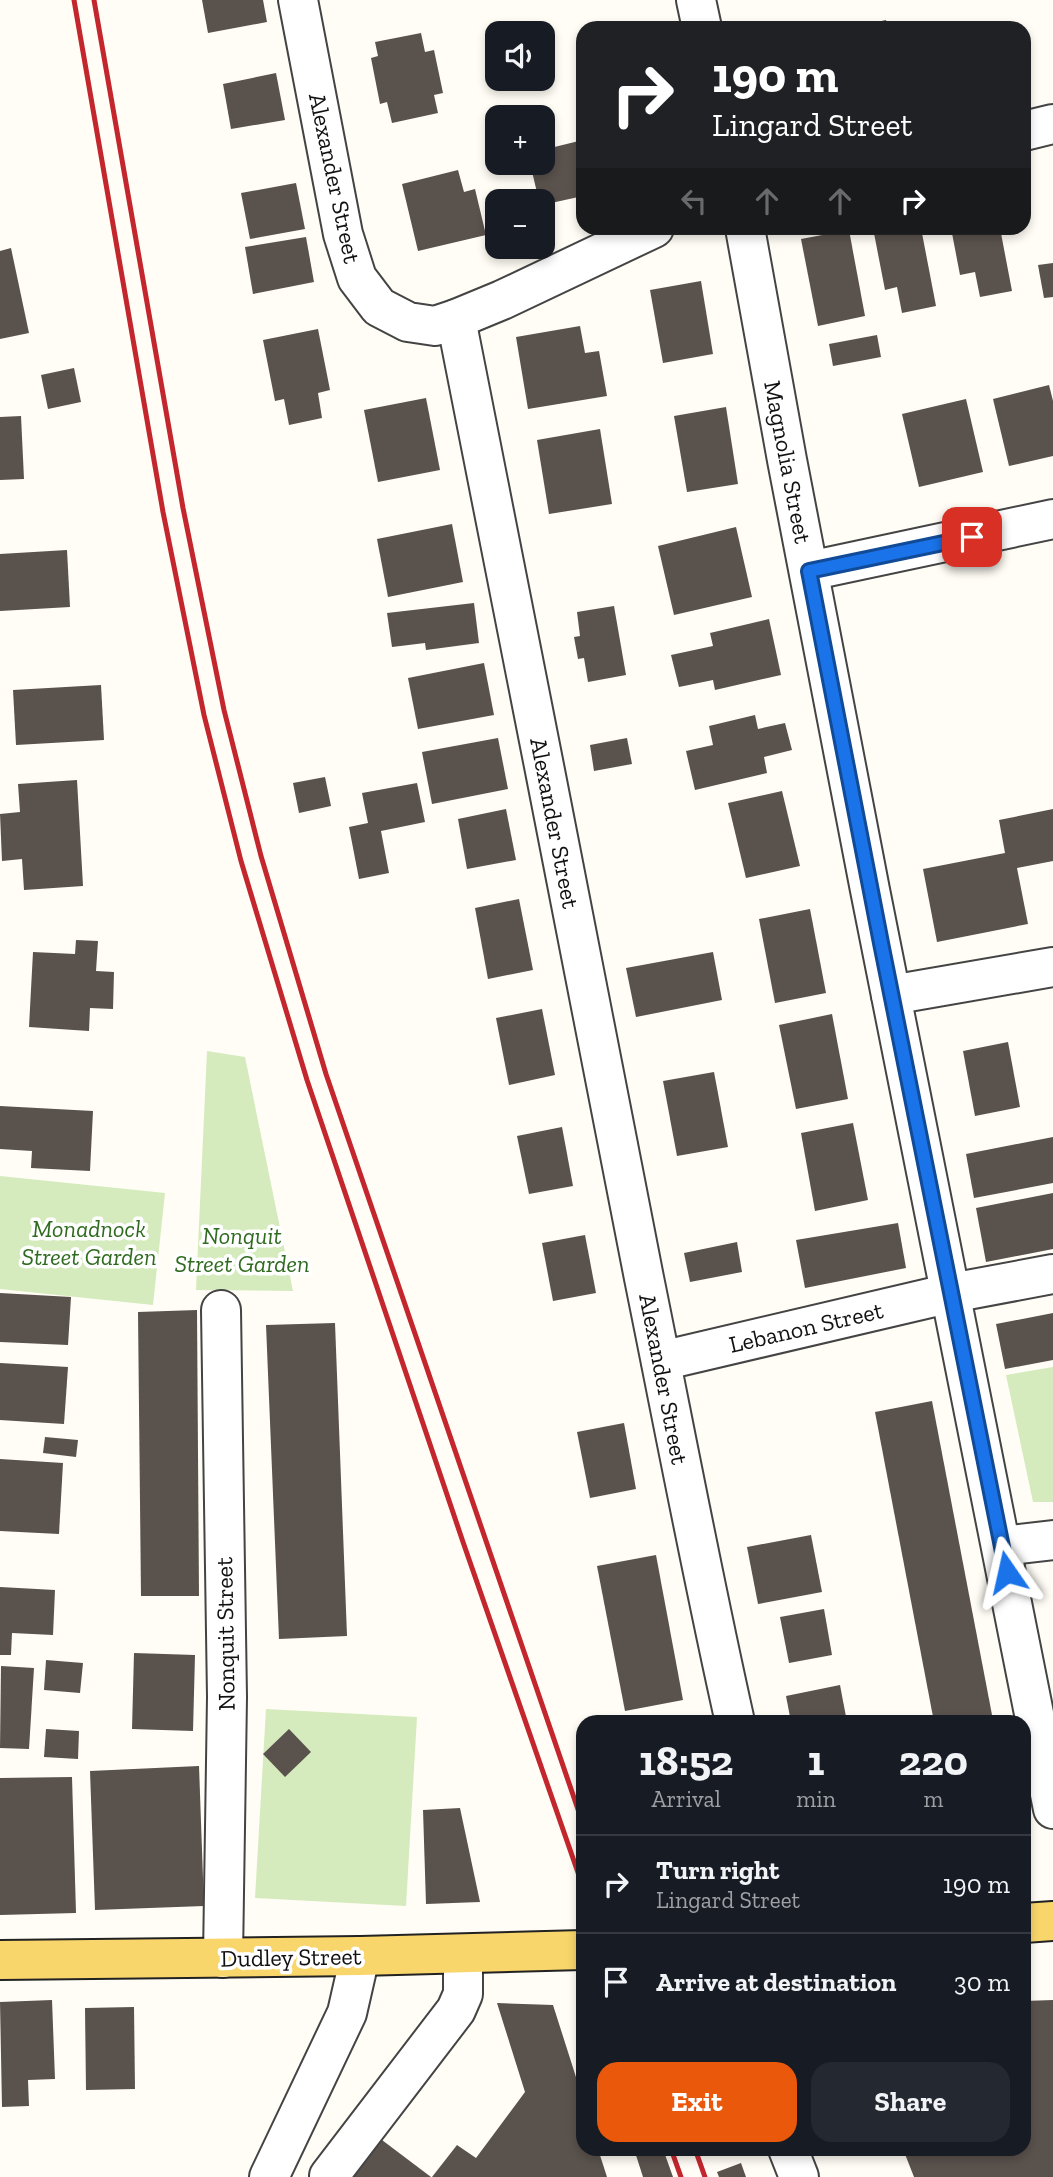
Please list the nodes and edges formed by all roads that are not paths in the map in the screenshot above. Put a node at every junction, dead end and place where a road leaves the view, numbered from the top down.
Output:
1 (298, 0) edge
2 (696, 0) edge
3 (700, 21) edge
4 (1053, 124) edge
5 (1031, 129) edge
6 (639, 235) edge
7 (746, 235) edge
8 (456, 319) junction
9 (1053, 519) edge
10 (809, 571) junction
11 (1053, 967) edge
12 (891, 995) junction
13 (1053, 1274) edge
14 (951, 1293) junction
15 (221, 1310) dead end
16 (661, 1361) junction
17 (1053, 1540) edge
18 (1002, 1546) junction
19 (733, 1715) edge
20 (1053, 1809) edge
21 (1053, 1921) edge
22 (1031, 1923) edge
23 (576, 1950) edge
24 (463, 1954) junction
25 (360, 1956) junction
26 (223, 1958) junction
27 (0, 1960) edge
28 (791, 2156) edge
29 (329, 2176) edge
30 (269, 2177) edge
31 (799, 2177) edge

1 - 8 street, Alexander Street
2 - 3 street
4 - 5 street
6 - 8 street
7 - 10 street, Magnolia Street
8 - 16 street, Alexander Street
9 - 10 street
10 - 12 street, Magnolia Street
11 - 12 street
12 - 14 street, Magnolia Street
13 - 14 street, Lebanon Street
14 - 16 street, Lebanon Street
14 - 18 street, Magnolia Street
15 - 26 street, Nonquit Street
16 - 19 street, Alexander Street
17 - 18 street
18 - 20 street, Magnolia Street
21 - 22 main road
23 - 24 main road, Dudley Street
24 - 25 main road, Dudley Street
24 - 29 street
25 - 26 main road, Dudley Street
25 - 30 street
26 - 27 main road, Dudley Street
28 - 31 street

